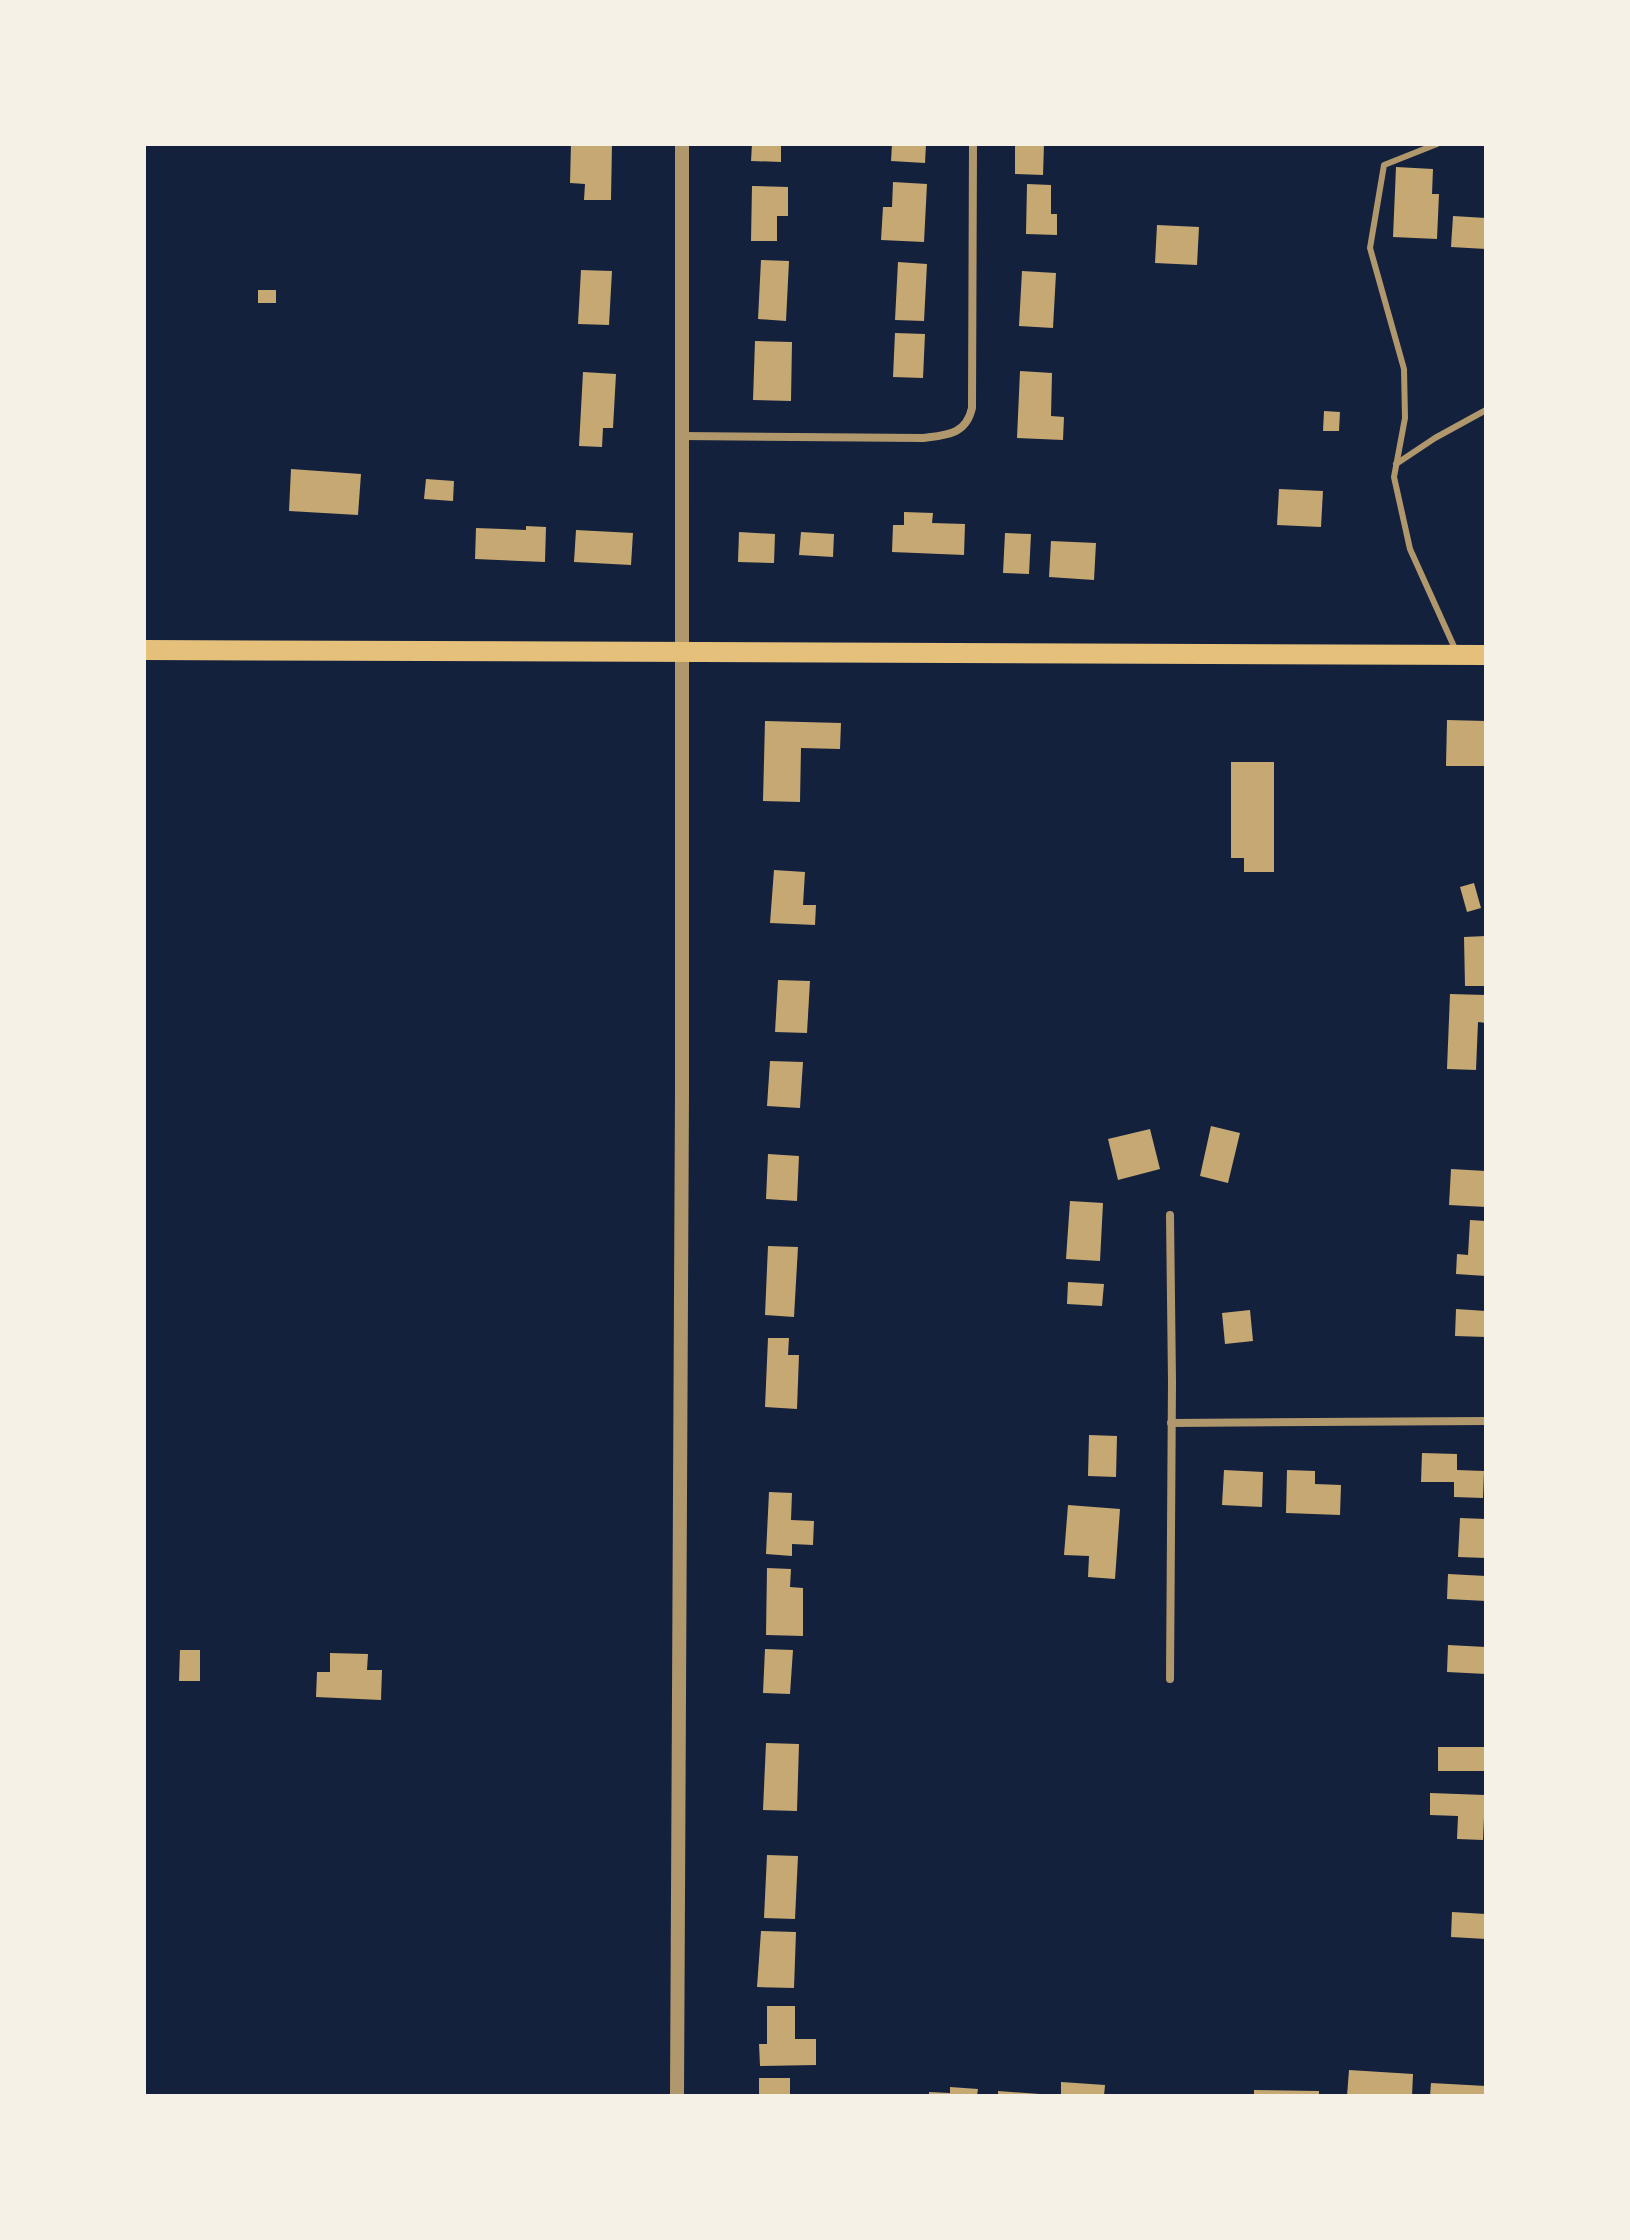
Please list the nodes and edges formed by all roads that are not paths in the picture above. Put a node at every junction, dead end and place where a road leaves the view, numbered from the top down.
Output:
1 (682, 144) edge
2 (973, 144) edge
3 (1437, 144) edge
4 (1486, 410) edge
5 (682, 436) junction
6 (1396, 464) junction
7 (144, 650) edge
8 (682, 652) junction
9 (1458, 655) junction
10 (1486, 655) edge
11 (1170, 1215) dead end
12 (1486, 1421) edge
13 (1171, 1423) junction
14 (1170, 1679) dead end
15 (677, 2096) edge

1 - 5 street
2 - 5 street
3 - 6 lane
4 - 6 lane
5 - 8 street
6 - 9 lane
7 - 8 main road
8 - 9 main road
8 - 15 street
9 - 10 main road
11 - 13 street
12 - 13 street
13 - 14 street

